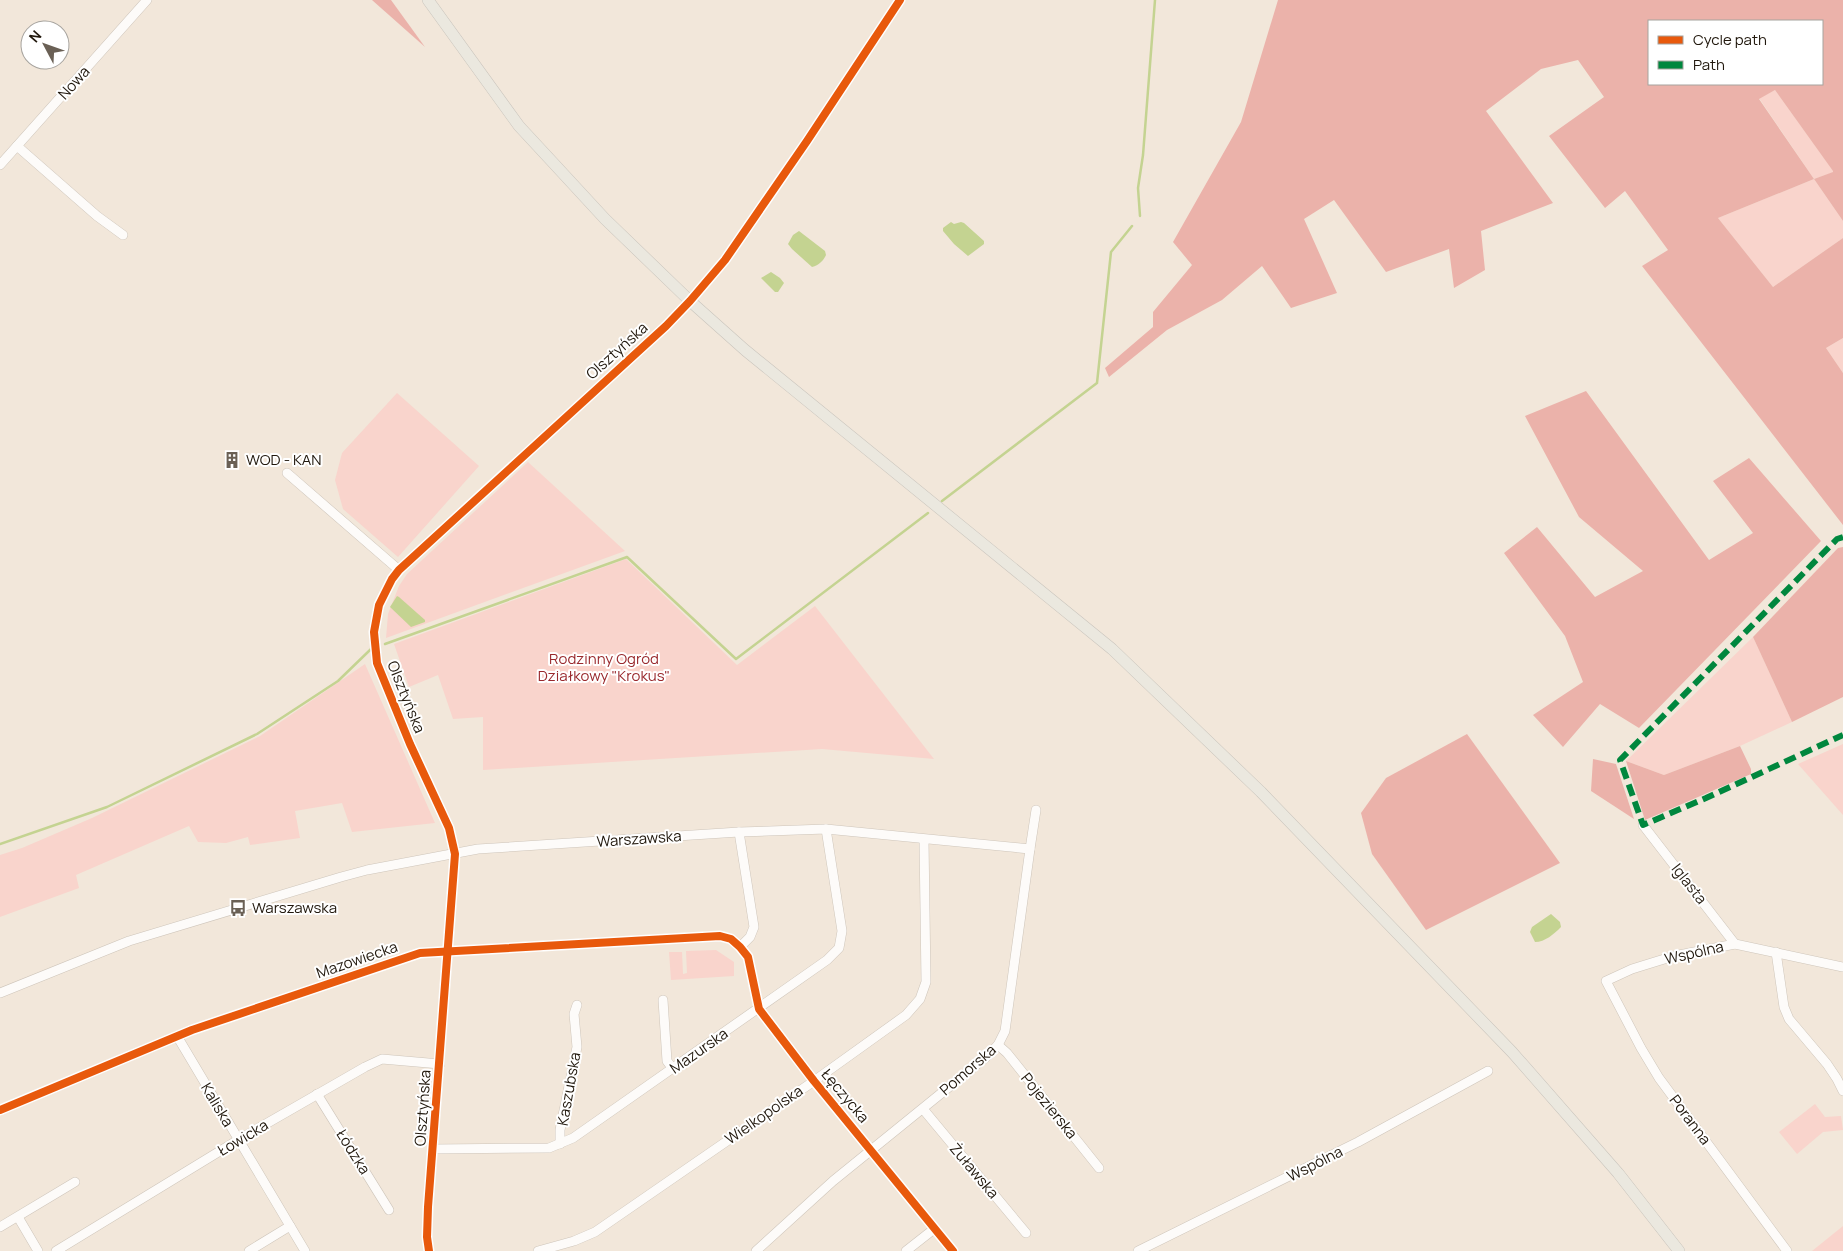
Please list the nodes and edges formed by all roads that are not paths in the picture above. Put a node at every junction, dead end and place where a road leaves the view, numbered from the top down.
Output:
1 (147, 0) edge
2 (428, 0) edge
3 (900, 0) edge
4 (17, 146) junction
5 (0, 165) edge
6 (123, 235) dead end
7 (690, 301) junction
8 (287, 473) dead end
9 (399, 570) junction
10 (1036, 810) dead end
11 (1642, 825) dead end
12 (826, 829) junction
13 (739, 832) junction
14 (924, 840) junction
15 (1030, 849) junction
16 (455, 854) junction
17 (1735, 944) junction
18 (740, 947) junction
19 (448, 952) junction
20 (1776, 952) junction
21 (1843, 967) edge
22 (1606, 982) joint
23 (0, 993) edge
24 (663, 1000) dead end
25 (577, 1005) dead end
26 (759, 1009) junction
27 (177, 1036) junction
28 (998, 1045) junction
29 (440, 1064) junction
30 (673, 1069) junction
31 (1488, 1071) dead end
32 (814, 1080) junction
33 (1843, 1092) edge
34 (317, 1094) junction
35 (923, 1109) junction
36 (0, 1110) edge
37 (238, 1140) junction
38 (560, 1144) junction
39 (434, 1149) junction
40 (872, 1150) junction
41 (1099, 1168) dead end
42 (76, 1182) dead end
43 (389, 1210) dead end
44 (18, 1217) junction
45 (290, 1226) junction
46 (0, 1227) edge
47 (934, 1228) junction
48 (1026, 1233) dead end
49 (38, 1251) edge
50 (56, 1251) edge
51 (248, 1251) edge
52 (305, 1251) edge
53 (429, 1251) edge
54 (538, 1251) edge
55 (756, 1251) edge
56 (906, 1251) edge
57 (952, 1251) edge
58 (1138, 1251) edge
59 (1679, 1251) edge
60 (1787, 1251) edge

1 - 4 street, Nowa
2 - 7 main road
3 - 7 street, Olsztyńska
4 - 5 street, Nowa
4 - 6 street
7 - 9 street, Olsztyńska
7 - 59 main road
8 - 9 street
9 - 16 street, Olsztyńska
10 - 15 street, Pomorska
11 - 17 street, Iglasta
12 - 13 street, Warszawska
12 - 14 street, Warszawska
12 - 26 street, Mazurska
13 - 16 street, Warszawska
13 - 18 street
14 - 15 street, Warszawska
14 - 32 street, Wielkopolska
15 - 28 street, Pomorska
16 - 19 street, Olsztyńska
16 - 23 street, Warszawska
17 - 20 street, Wspólna
17 - 22 street, Wspólna
18 - 19 street, Mazowiecka
18 - 26 street, Łęczycka
19 - 27 street, Mazowiecka
19 - 29 street, Olsztyńska
20 - 21 street, Wspólna
20 - 33 street
22 - 60 street, Poranna
24 - 30 street
25 - 38 street, Kaszubska
26 - 30 street, Mazurska
26 - 32 street, Łęczycka
27 - 36 street, Mazowiecka
27 - 37 street, Kaliska
28 - 35 street, Pomorska
28 - 41 street, Pojezierska
29 - 34 street, Łowicka
29 - 39 street, Olsztyńska
30 - 38 street, Mazurska
31 - 58 street, Wspólna
32 - 40 street, Łęczycka
32 - 54 street, Wielkopolska
34 - 37 street, Łowicka
34 - 43 street, Łódzka
35 - 40 street, Pomorska
35 - 48 street, Żuławska
37 - 45 street, Kaliska
37 - 50 street, Łowicka
38 - 39 street, Mazurska
39 - 53 street, Olsztyńska
40 - 47 street, Łęczycka
40 - 55 street, Pomorska
42 - 44 street
44 - 46 street
44 - 49 street
45 - 51 street
45 - 52 street, Kaliska
47 - 56 street
47 - 57 street, Łęczycka

